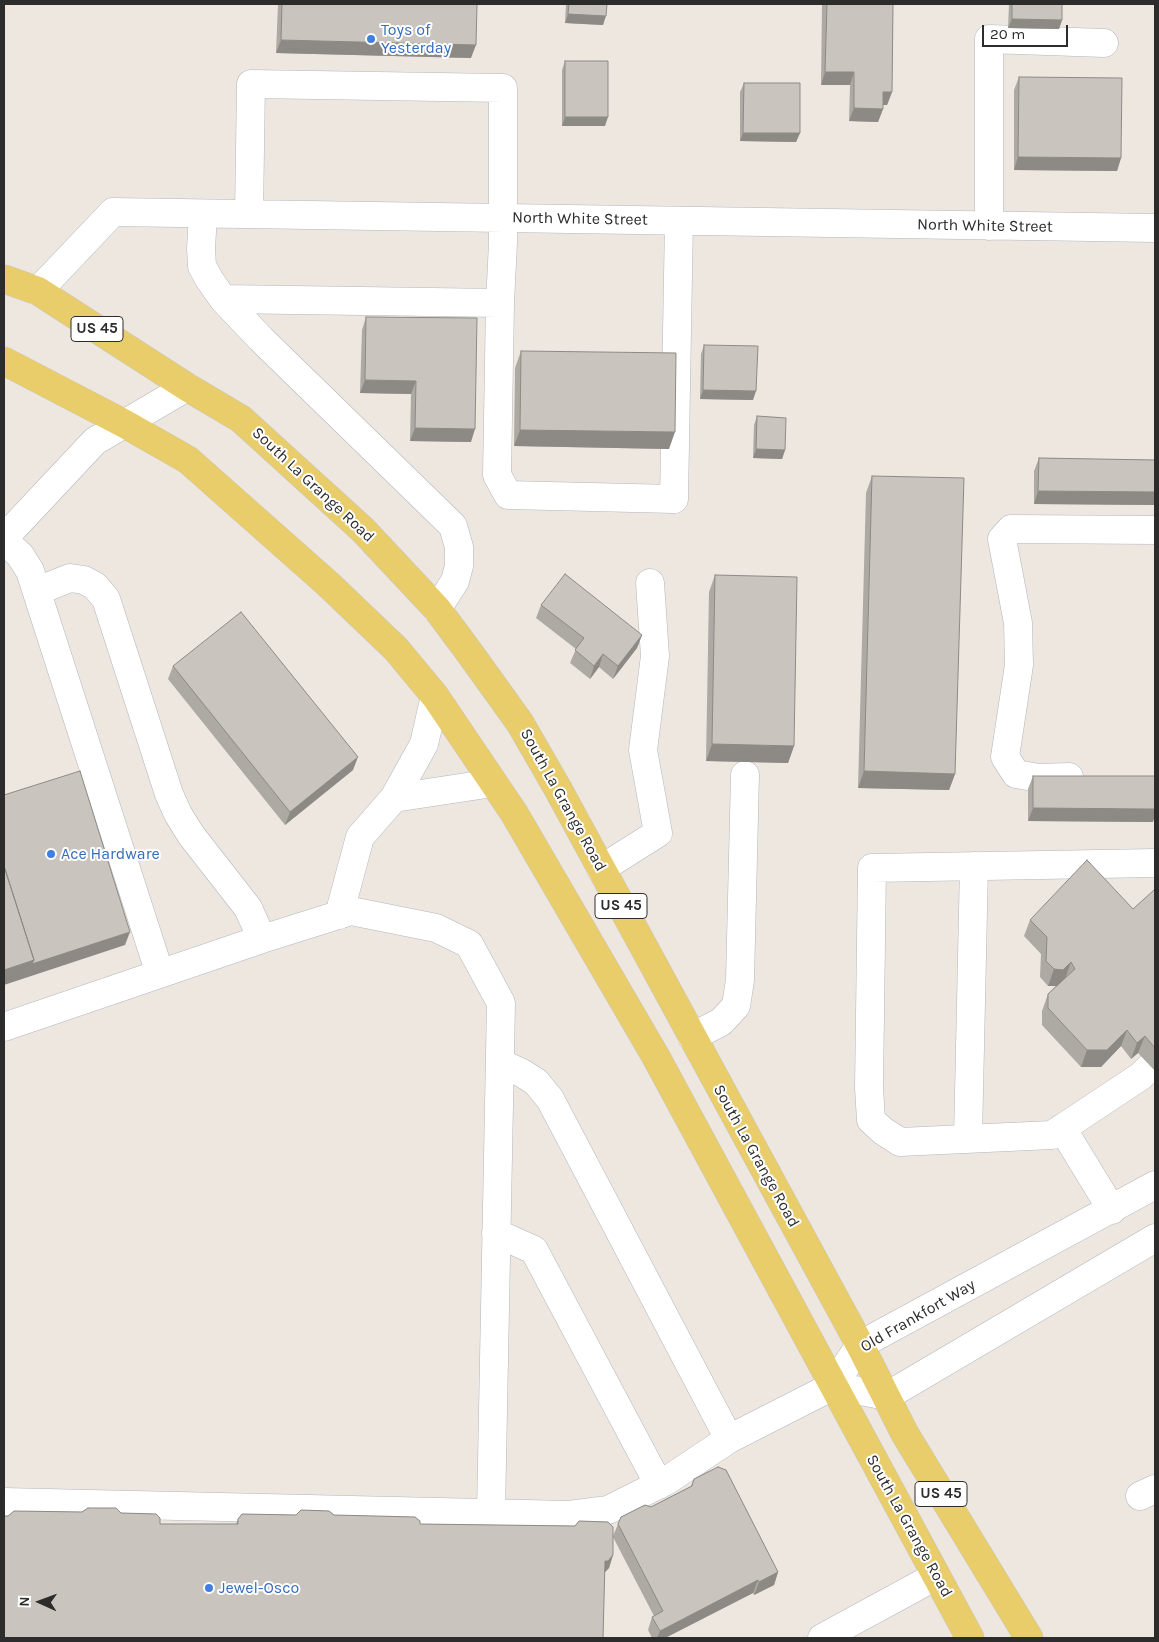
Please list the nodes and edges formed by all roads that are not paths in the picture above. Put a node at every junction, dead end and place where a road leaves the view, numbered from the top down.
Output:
1 (1104, 43) dead end
2 (203, 214) junction
3 (249, 214) junction
4 (502, 218) junction
5 (679, 221) junction
6 (989, 226) junction
7 (1155, 228) edge
8 (4, 279) edge
9 (38, 290) junction
10 (223, 299) junction
11 (500, 303) junction
12 (4, 361) edge
13 (187, 387) junction
14 (125, 424) junction
15 (1155, 530) edge
16 (4, 539) edge
17 (650, 583) dead end
18 (37, 591) junction
19 (437, 609) junction
20 (435, 696) junction
21 (745, 775) dead end
22 (1097, 777) edge
23 (493, 783) junction
24 (394, 798) junction
25 (1155, 863) edge
26 (974, 866) junction
27 (601, 869) junction
28 (339, 915) junction
29 (262, 939) junction
30 (160, 974) junction
31 (4, 1027) edge
32 (692, 1038) junction
33 (1155, 1062) edge
34 (500, 1063) junction
35 (1062, 1128) junction
36 (968, 1138) junction
37 (1155, 1185) edge
38 (1112, 1210) junction
39 (496, 1233) junction
40 (1155, 1238) edge
41 (860, 1345) junction
42 (833, 1386) junction
43 (887, 1396) junction
44 (730, 1440) junction
45 (659, 1485) junction
46 (4, 1502) edge
47 (492, 1514) junction
48 (936, 1576) junction
49 (822, 1638) edge
50 (970, 1638) edge
51 (1028, 1638) edge

1 - 6 street
2 - 3 street, North White Street
2 - 9 street, North White Street
2 - 10 street
3 - 4 street, North White Street
3 - 4 street
4 - 5 street, North White Street
4 - 11 street
5 - 6 street, North White Street
5 - 11 street
6 - 7 street, North White Street
8 - 9 main road, South La Grange Road / US 45
9 - 13 main road, South La Grange Road / US 45
10 - 11 street
10 - 19 street
12 - 14 main road, South La Grange Road / US 45
13 - 14 street
13 - 19 main road, South La Grange Road / US 45
14 - 16 street
14 - 20 main road, South La Grange Road / US 45
15 - 22 street
16 - 18 street
17 - 27 street
18 - 29 street
18 - 30 street
19 - 27 main road, South La Grange Road / US 45
20 - 23 main road, South La Grange Road / US 45
20 - 24 street
21 - 32 street
23 - 24 street
23 - 42 main road, South La Grange Road / US 45
24 - 28 street
25 - 26 street
26 - 36 street
26 - 36 street
27 - 32 main road, South La Grange Road / US 45
28 - 29 street
28 - 34 street
29 - 30 street
30 - 31 street
32 - 41 main road, South La Grange Road / US 45
33 - 35 street
34 - 39 street
34 - 44 street
35 - 36 street
35 - 38 street
37 - 38 street, Old Frankfort Way
38 - 41 street, Old Frankfort Way
39 - 45 street
39 - 47 street
40 - 43 street
41 - 42 street, Old Frankfort Way
41 - 43 main road, South La Grange Road / US 45
42 - 43 street
42 - 44 street
42 - 48 main road, South La Grange Road / US 45
43 - 51 main road, South La Grange Road / US 45
44 - 45 street
45 - 47 street
46 - 47 street
48 - 49 street
48 - 50 main road, South La Grange Road / US 45

